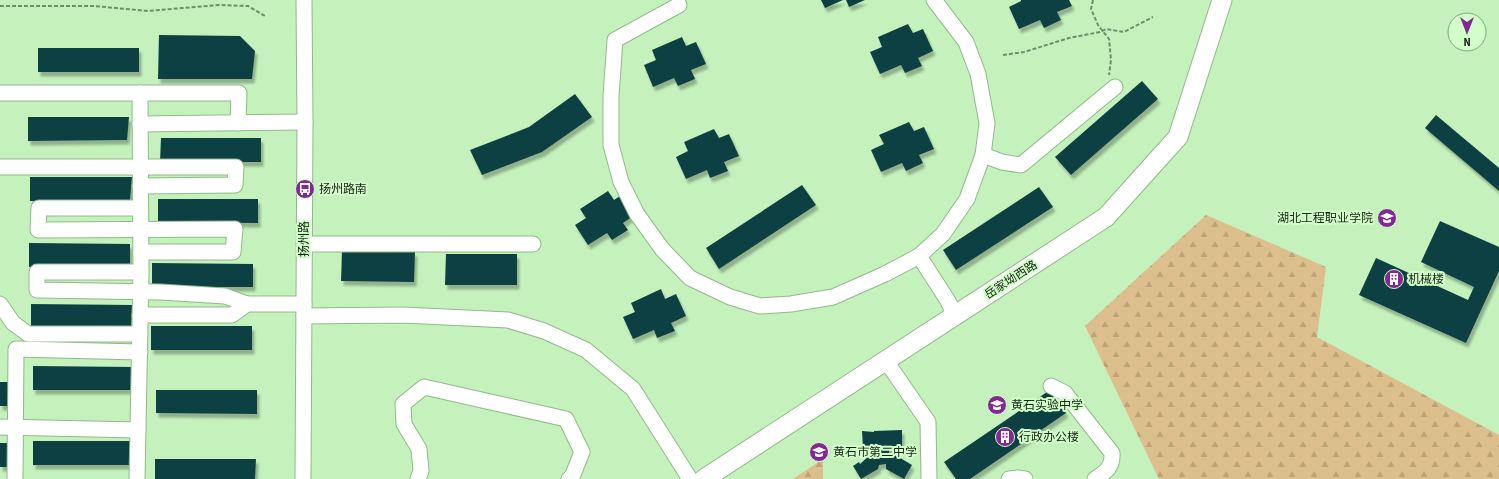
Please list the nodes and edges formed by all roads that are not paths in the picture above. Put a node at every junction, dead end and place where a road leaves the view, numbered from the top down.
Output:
1 (304, 0) edge
2 (934, 0) edge
3 (1222, 0) edge
4 (679, 5) dead end
5 (1115, 87) road end
6 (0, 93) edge
7 (140, 93) junction
8 (305, 122) junction
9 (238, 123) junction
10 (140, 124) junction
11 (983, 155) junction
12 (0, 167) edge
13 (140, 168) junction
14 (140, 186) junction
15 (140, 208) junction
16 (140, 230) junction
17 (304, 244) junction
18 (533, 244) dead end
19 (141, 252) junction
20 (919, 256) junction
21 (141, 272) junction
22 (140, 292) junction
23 (0, 304) edge
24 (247, 304) junction
25 (304, 310) junction
26 (140, 315) junction
27 (955, 316) junction
28 (13, 323) junction
29 (140, 334) junction
30 (16, 349) junction
31 (140, 352) junction
32 (886, 361) junction
33 (1052, 386) dead end
34 (0, 427) edge
35 (15, 427) junction
36 (138, 430) junction
37 (15, 479) edge
38 (137, 479) edge
39 (303, 479) edge
40 (418, 479) edge
41 (569, 479) edge
42 (690, 479) edge
43 (704, 479) edge
44 (929, 479) edge
45 (1009, 479) edge
46 (1025, 479) edge
47 (1095, 479) edge

1 - 8 street, 扬州路
2 - 11 street
3 - 27 main road, 岳家坳西路
4 - 20 street
5 - 11 street
6 - 7 street
7 - 9 street
7 - 10 street
8 - 9 street
8 - 17 street, 扬州路
9 - 10 street
10 - 13 street
11 - 20 street
12 - 13 street
13 - 14 street
13 - 14 street
14 - 15 street
15 - 16 street
15 - 16 street
16 - 19 street
16 - 19 street
17 - 18 street
17 - 25 street, 扬州路
19 - 21 street
20 - 27 street
21 - 22 street
21 - 22 street
22 - 24 street
22 - 26 street
23 - 28 street
24 - 25 street
24 - 26 street
25 - 39 street, 扬州路
25 - 42 street
26 - 29 street
27 - 32 main road, 岳家坳西路
28 - 29 street
28 - 30 street
29 - 31 street
30 - 31 street
30 - 35 street
31 - 36 street
32 - 43 main road, 岳家坳西路
32 - 44 street
33 - 47 street
34 - 35 street
35 - 36 street
35 - 37 street
36 - 38 street
40 - 41 street
45 - 46 street

